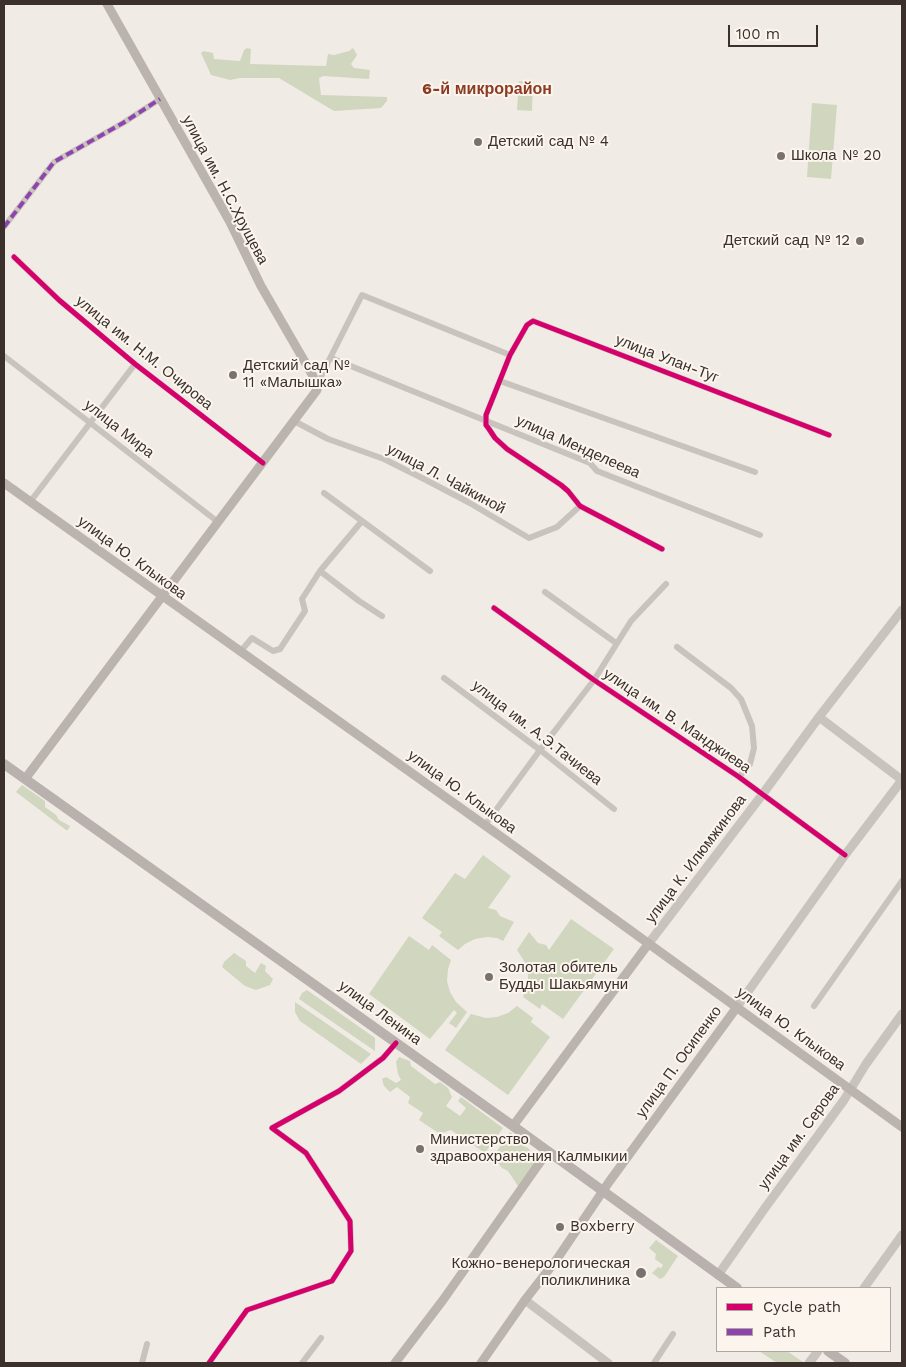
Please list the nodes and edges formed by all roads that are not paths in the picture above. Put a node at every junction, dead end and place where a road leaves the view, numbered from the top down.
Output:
1 (107, 4) edge
2 (160, 99) junction
3 (4, 227) edge
4 (14, 257) dead end
5 (510, 354) junction
6 (4, 356) edge
7 (331, 358) junction
8 (135, 364) junction
9 (326, 366) junction
10 (306, 367) junction
11 (500, 381) junction
12 (317, 390) junction
13 (294, 421) junction
14 (487, 421) junction
15 (90, 422) junction
16 (829, 435) dead end
17 (262, 463) junction
18 (755, 472) dead end
19 (4, 483) edge
20 (324, 493) dead end
21 (30, 502) junction
22 (580, 506) junction
23 (362, 521) junction
24 (218, 522) junction
25 (760, 536) dead end
26 (662, 549) dead end
27 (320, 571) junction
28 (430, 571) dead end
29 (666, 584) dead end
30 (545, 592) dead end
31 (162, 596) junction
32 (494, 608) dead end
33 (902, 610) edge
34 (382, 616) dead end
35 (616, 644) junction
36 (677, 647) dead end
37 (240, 652) junction
38 (444, 678) dead end
39 (594, 680) junction
40 (818, 717) junction
41 (540, 750) junction
42 (4, 764) edge
43 (739, 777) junction
44 (25, 779) junction
45 (902, 780) edge
46 (762, 795) junction
47 (614, 809) dead end
48 (485, 825) junction
49 (845, 855) junction
50 (902, 882) edge
51 (650, 943) junction
52 (814, 1006) dead end
53 (737, 1007) junction
54 (902, 1014) edge
55 (396, 1042) junction
56 (851, 1089) junction
57 (513, 1126) junction
58 (902, 1127) edge
59 (548, 1152) junction
60 (603, 1191) junction
61 (902, 1235) edge
62 (718, 1275) junction
63 (736, 1287) edge
64 (865, 1287) edge
65 (525, 1300) junction
66 (673, 1334) dead end
67 (321, 1338) dead end
68 (147, 1344) dead end
69 (817, 1352) edge
70 (829, 1352) edge
71 (142, 1363) edge
72 (209, 1363) edge
73 (302, 1363) edge
74 (395, 1363) edge
75 (481, 1363) edge
76 (608, 1363) edge
77 (654, 1363) edge
78 (809, 1363) edge
79 (845, 1363) edge

1 - 2 main road, улица им. Н.С.Хрущева
2 - 3 street
2 - 10 main road, улица им. Н.С.Хрущева
4 - 8 street, улица им. Н.М. Очирова
5 - 7 street
5 - 11 street
5 - 16 street, улица Улан-Туг
6 - 15 street, улица Мира
7 - 9 street
7 - 14 street, улица Менделеева
8 - 15 street
8 - 17 street, улица им. Н.М. Очирова
9 - 10 street
9 - 12 street
10 - 12 main road, улица им. Н.С.Хрущева
11 - 14 street
11 - 18 street
12 - 13 main road
13 - 17 main road
13 - 22 street, улица Л. Чайкиной
14 - 22 street
14 - 25 street, улица Менделеева
15 - 21 street
15 - 24 street, улица Мира
17 - 24 main road
19 - 21 main road, улица Ю. Клыкова
20 - 23 street
21 - 31 main road, улица Ю. Клыкова
22 - 26 street
23 - 27 street
23 - 28 street
24 - 31 main road
27 - 34 street
27 - 37 street
29 - 35 street
30 - 35 street
31 - 37 main road, улица Ю. Клыкова
31 - 44 main road
32 - 39 street, улица им. В. Манджиева
33 - 40 street, улица К. Илюмжинова
35 - 39 street
36 - 43 street
37 - 48 main road, улица Ю. Клыкова
38 - 41 street, улица им. А.Э.Тачиева
39 - 41 street
39 - 43 street, улица им. В. Манджиева
40 - 45 street
40 - 46 street, улица К. Илюмжинова
41 - 47 street, улица им. А.Э.Тачиева
41 - 48 street
42 - 44 main road, улица Ленина
43 - 46 street, улица им. В. Манджиева
44 - 55 main road, улица Ленина
45 - 49 street, улица П. Осипенко
46 - 49 street, улица им. В. Манджиева
46 - 51 street, улица К. Илюмжинова
48 - 51 main road, улица Ю. Клыкова
49 - 53 street, улица П. Осипенко
50 - 52 street
51 - 53 main road, улица Ю. Клыкова
51 - 57 main road, улица К. Илюмжинова
53 - 56 main road, улица Ю. Клыкова
53 - 60 main road, улица П. Осипенко
54 - 56 street, улица им. Серова
55 - 57 main road, улица Ленина
55 - 72 street
56 - 58 main road, улица Ю. Клыкова
56 - 62 street, улица им. Серова
57 - 59 main road, улица Ленина
59 - 60 main road, улица Ленина
59 - 74 main road
60 - 62 main road, улица Ленина
60 - 65 main road, улица П. Осипенко
61 - 64 street
62 - 63 main road, улица Ленина
65 - 75 main road, улица П. Осипенко
65 - 76 street
66 - 77 street
67 - 73 street
68 - 71 street
69 - 78 street
70 - 79 main road

